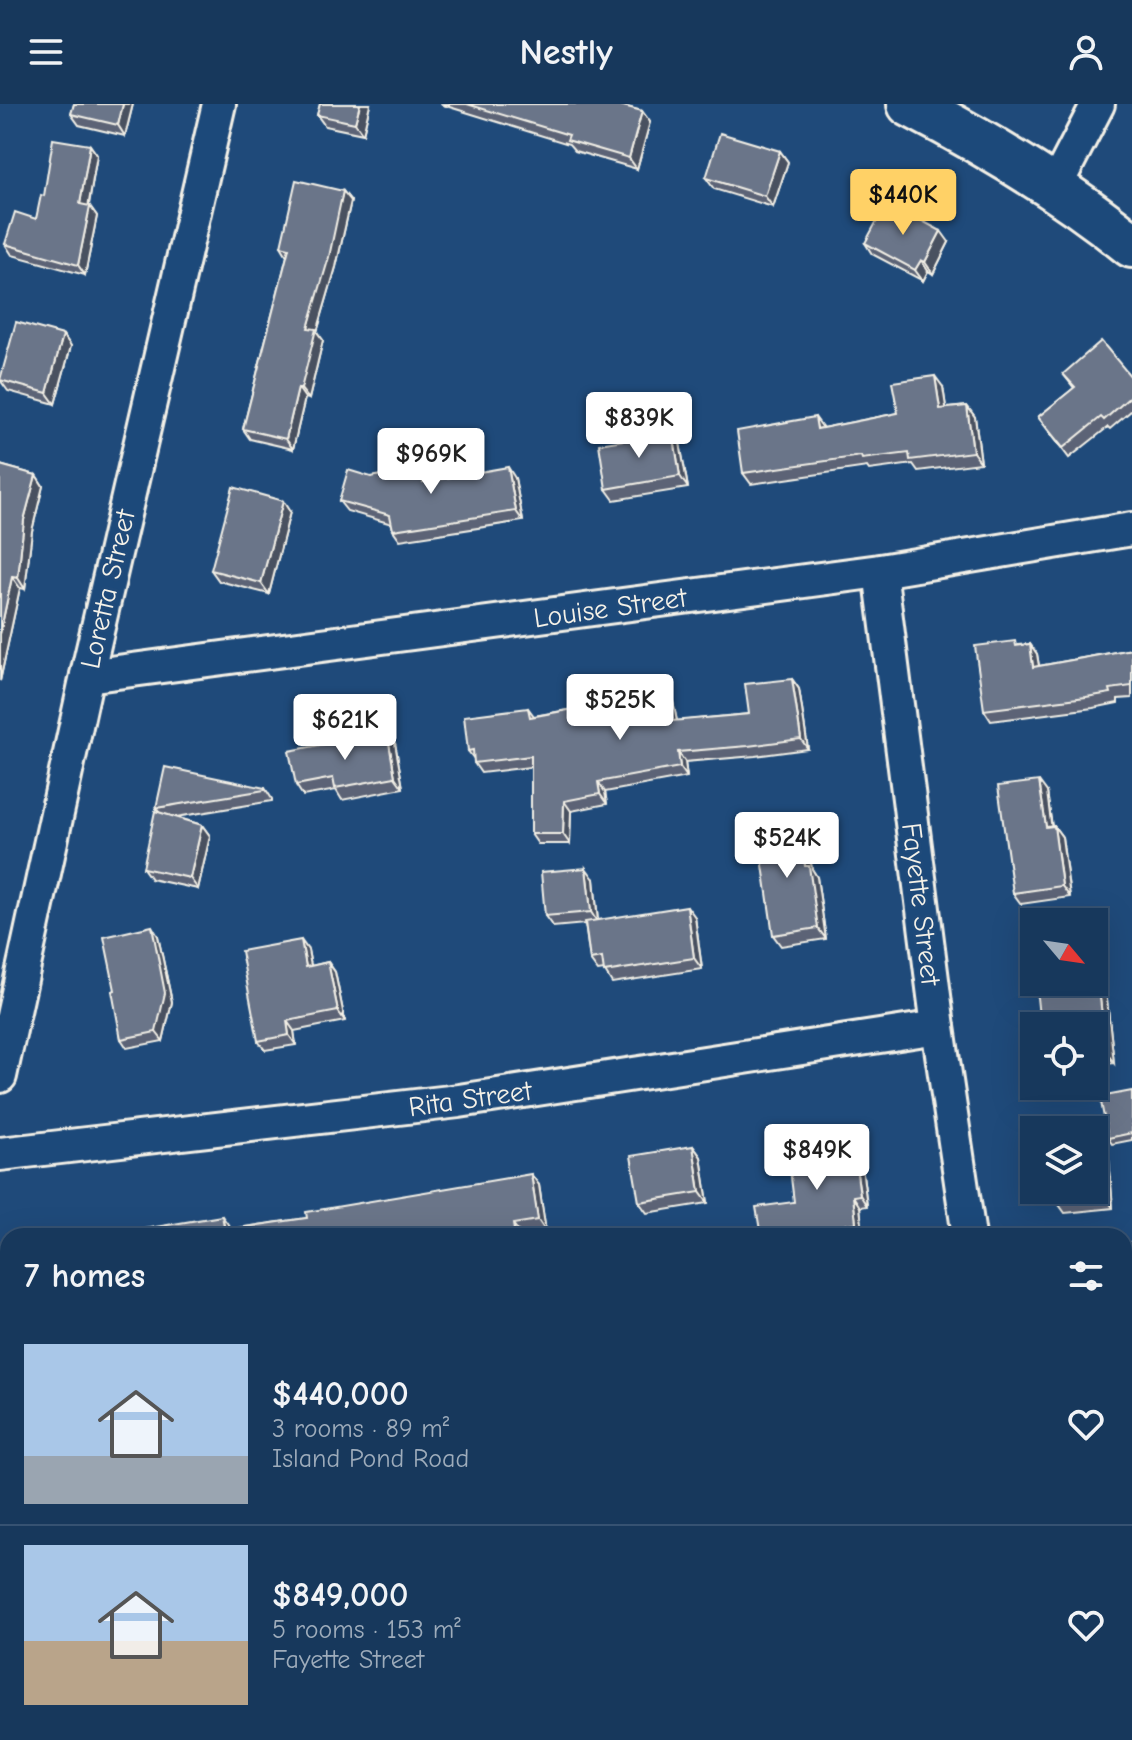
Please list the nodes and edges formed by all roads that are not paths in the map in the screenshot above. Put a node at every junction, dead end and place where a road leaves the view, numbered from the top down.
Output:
1 (219, 104) edge
2 (910, 104) edge
3 (1098, 104) edge
4 (1055, 187) junction
5 (1132, 245) edge
6 (1132, 529) edge
7 (880, 571) junction
8 (87, 676) junction
9 (938, 1027) junction
10 (0, 1076) edge
11 (0, 1154) edge
12 (968, 1228) edge

1 - 8 street, Loretta Street
2 - 4 main road
3 - 4 street
4 - 5 main road
6 - 7 street, Louise Street
7 - 8 street, Louise Street
7 - 9 street, Fayette Street
8 - 10 street, Loretta Street
9 - 11 street, Rita Street
9 - 12 street, Fayette Street

